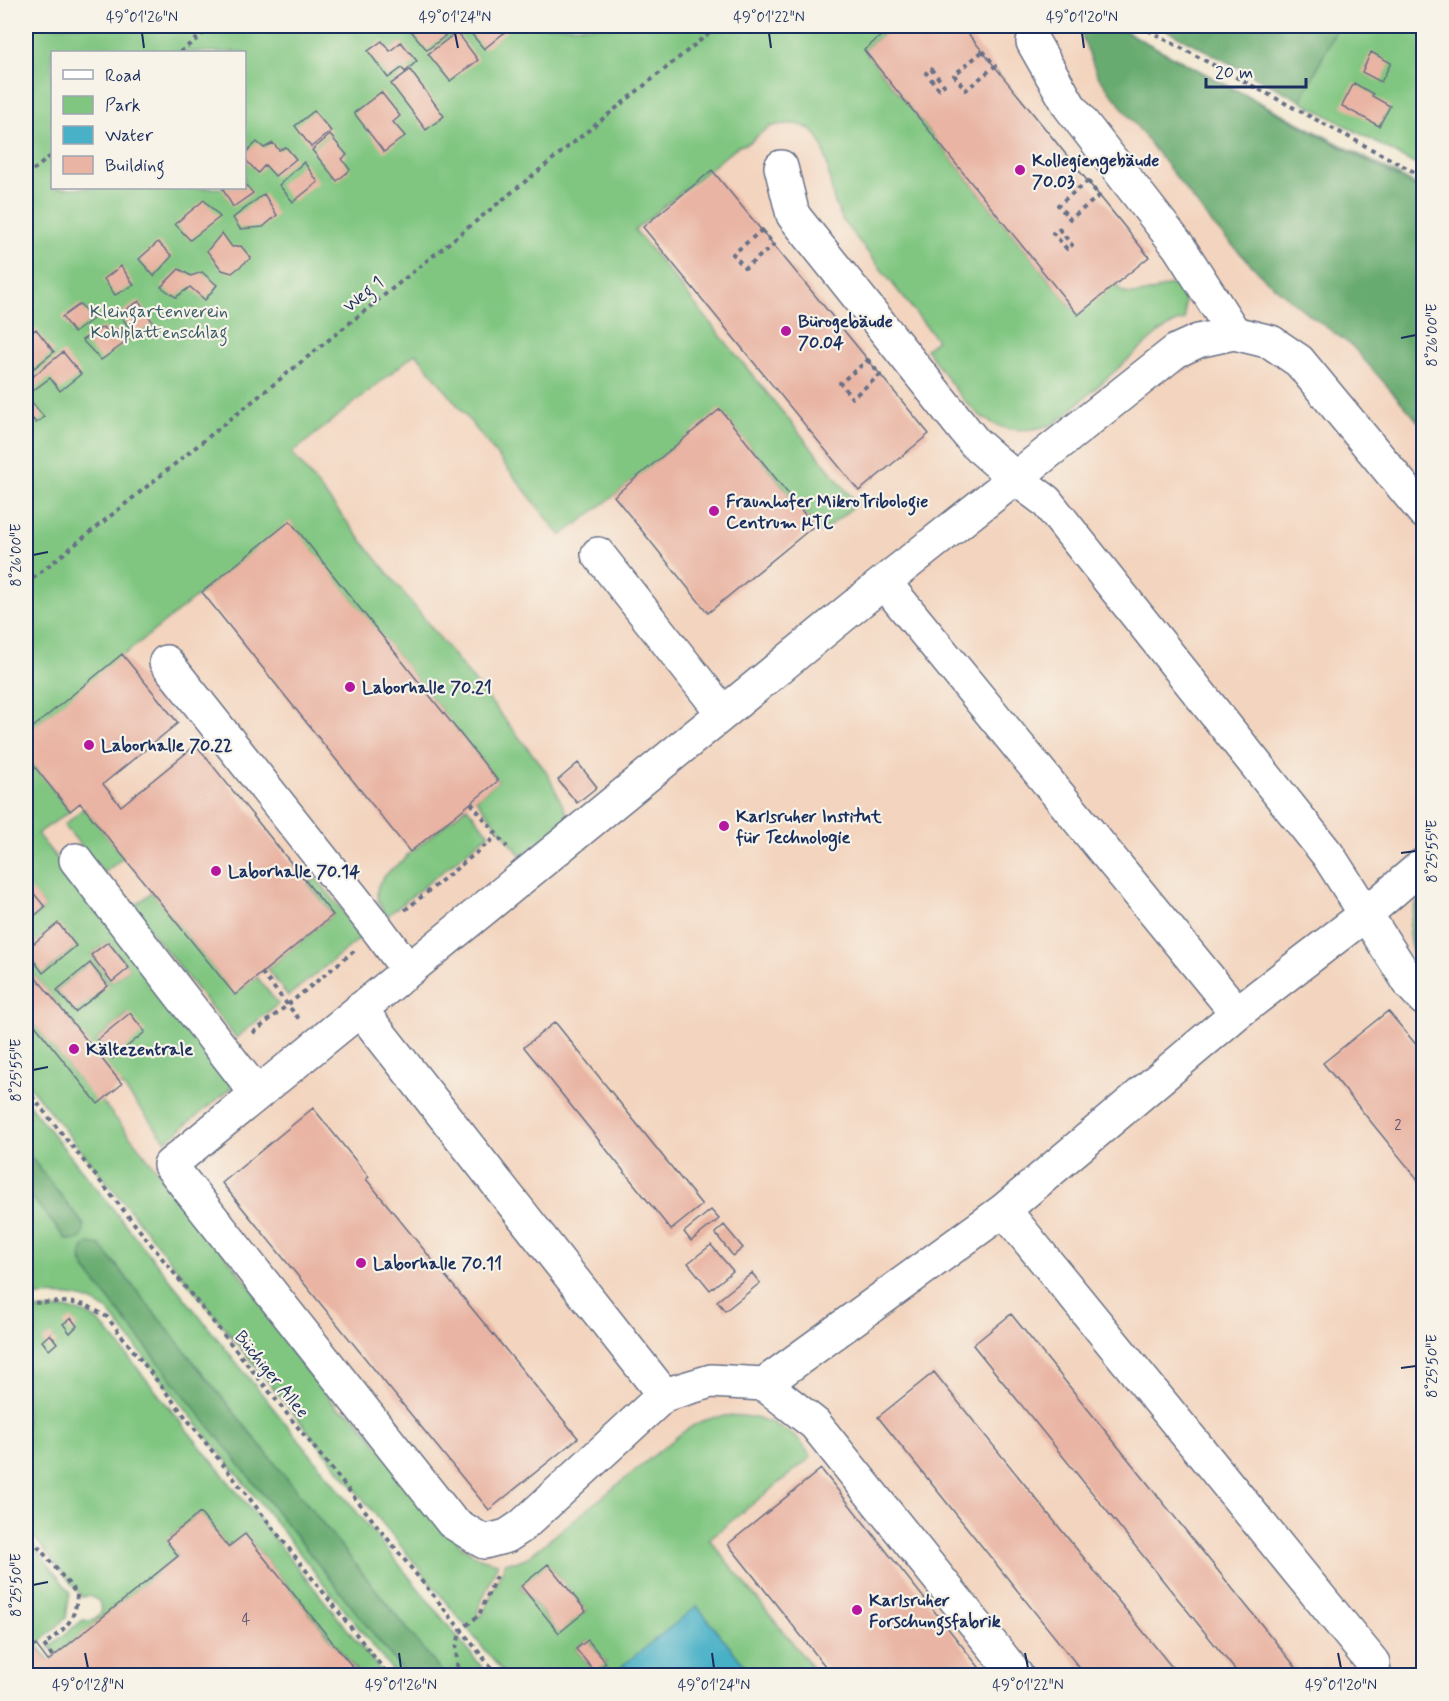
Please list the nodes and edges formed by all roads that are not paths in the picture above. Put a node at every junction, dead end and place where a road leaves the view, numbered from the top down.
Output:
1 (1033, 42) dead end
2 (781, 167) dead end
3 (1234, 333) junction
4 (1015, 478) junction
5 (1424, 512) edge
6 (598, 554) dead end
7 (884, 582) junction
8 (166, 662) dead end
9 (723, 713) junction
10 (76, 860) dead end
11 (1424, 864) edge
12 (1366, 914) junction
13 (408, 970) junction
14 (1424, 999) edge
15 (360, 1009) junction
16 (1237, 1013) junction
17 (257, 1094) junction
18 (1004, 1210) junction
19 (764, 1384) junction
20 (664, 1395) junction
21 (1017, 1676) edge
22 (1374, 1676) edge

1 - 3 street
2 - 4 street
3 - 4 street
3 - 5 street
4 - 7 street
4 - 12 street
6 - 9 street
7 - 9 street
7 - 16 street
8 - 13 street
9 - 13 street
10 - 17 street
11 - 12 street
12 - 14 street
12 - 16 street
13 - 15 street
15 - 17 street
15 - 20 street
16 - 18 street
17 - 20 street
18 - 19 street
18 - 22 street
19 - 20 street
19 - 21 street

